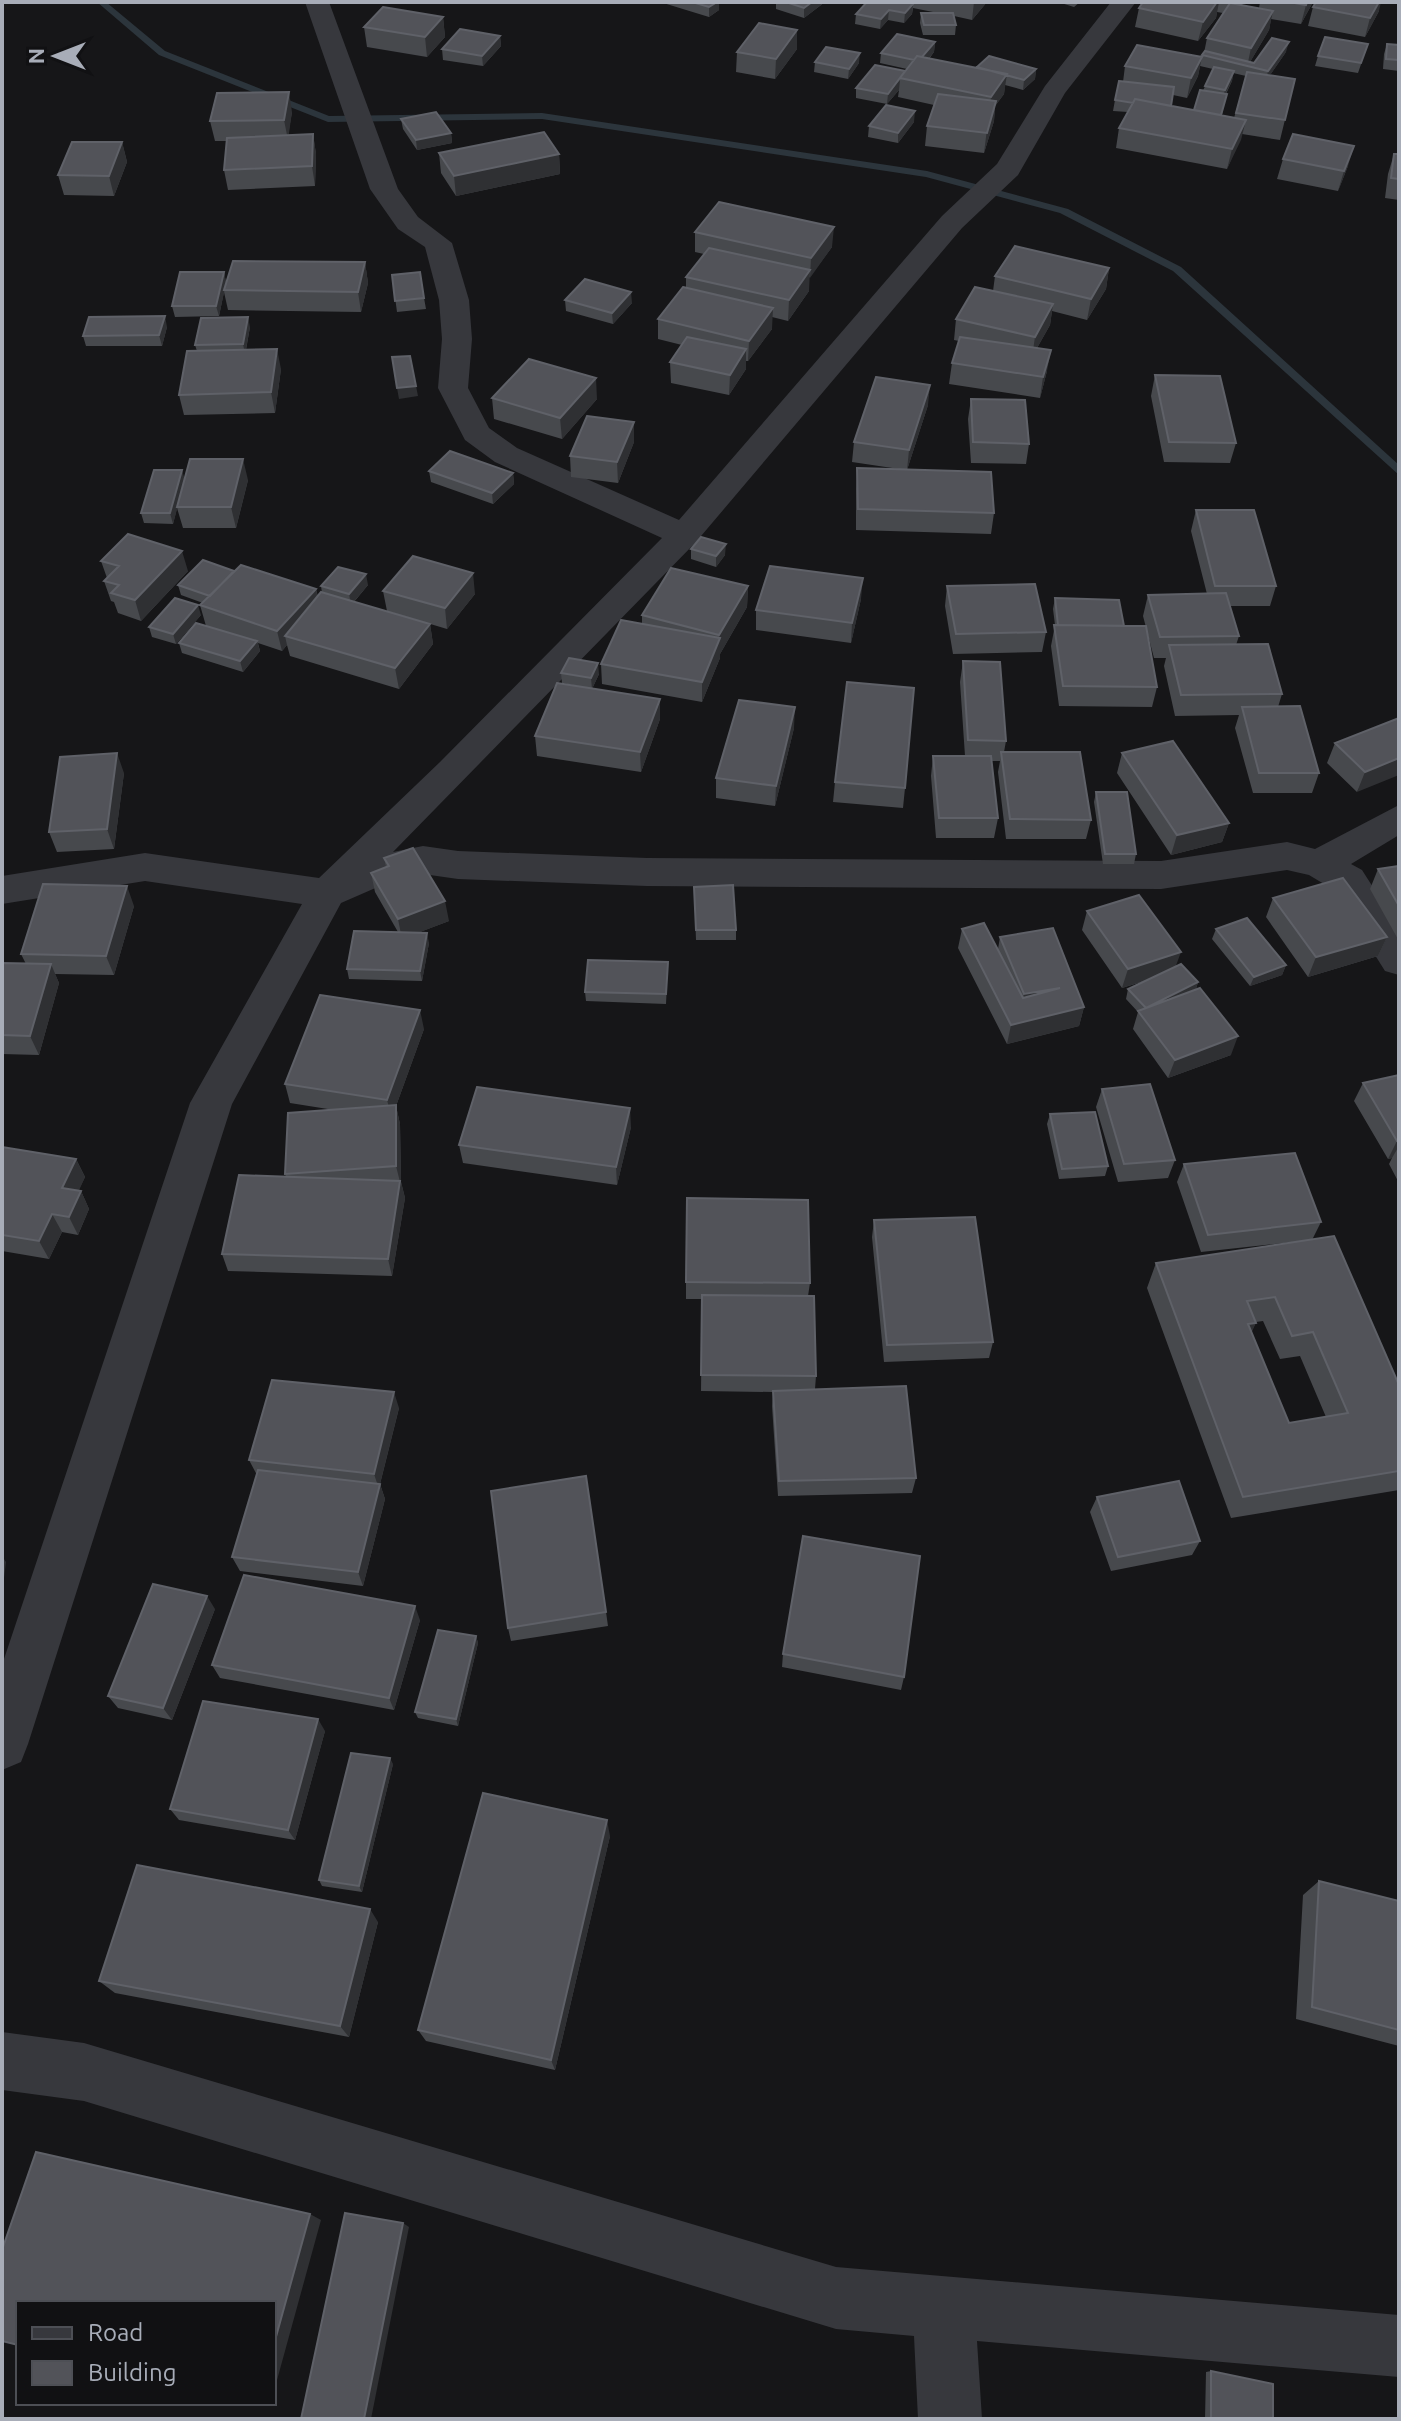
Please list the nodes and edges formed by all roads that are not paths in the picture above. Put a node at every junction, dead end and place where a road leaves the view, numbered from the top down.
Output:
1 (317, 2) edge
2 (1124, 2) edge
3 (684, 535) junction
4 (1399, 818) edge
5 (1320, 864) junction
6 (2, 890) edge
7 (327, 893) junction
8 (1399, 960) edge
9 (2, 1744) edge
10 (2, 2061) edge
11 (944, 2307) junction
12 (1399, 2346) edge
13 (950, 2419) edge

1 - 3 street
2 - 3 street
3 - 7 street
4 - 5 street
5 - 7 street
5 - 8 street
6 - 7 street
7 - 9 street
10 - 11 street
11 - 12 street
11 - 13 street

